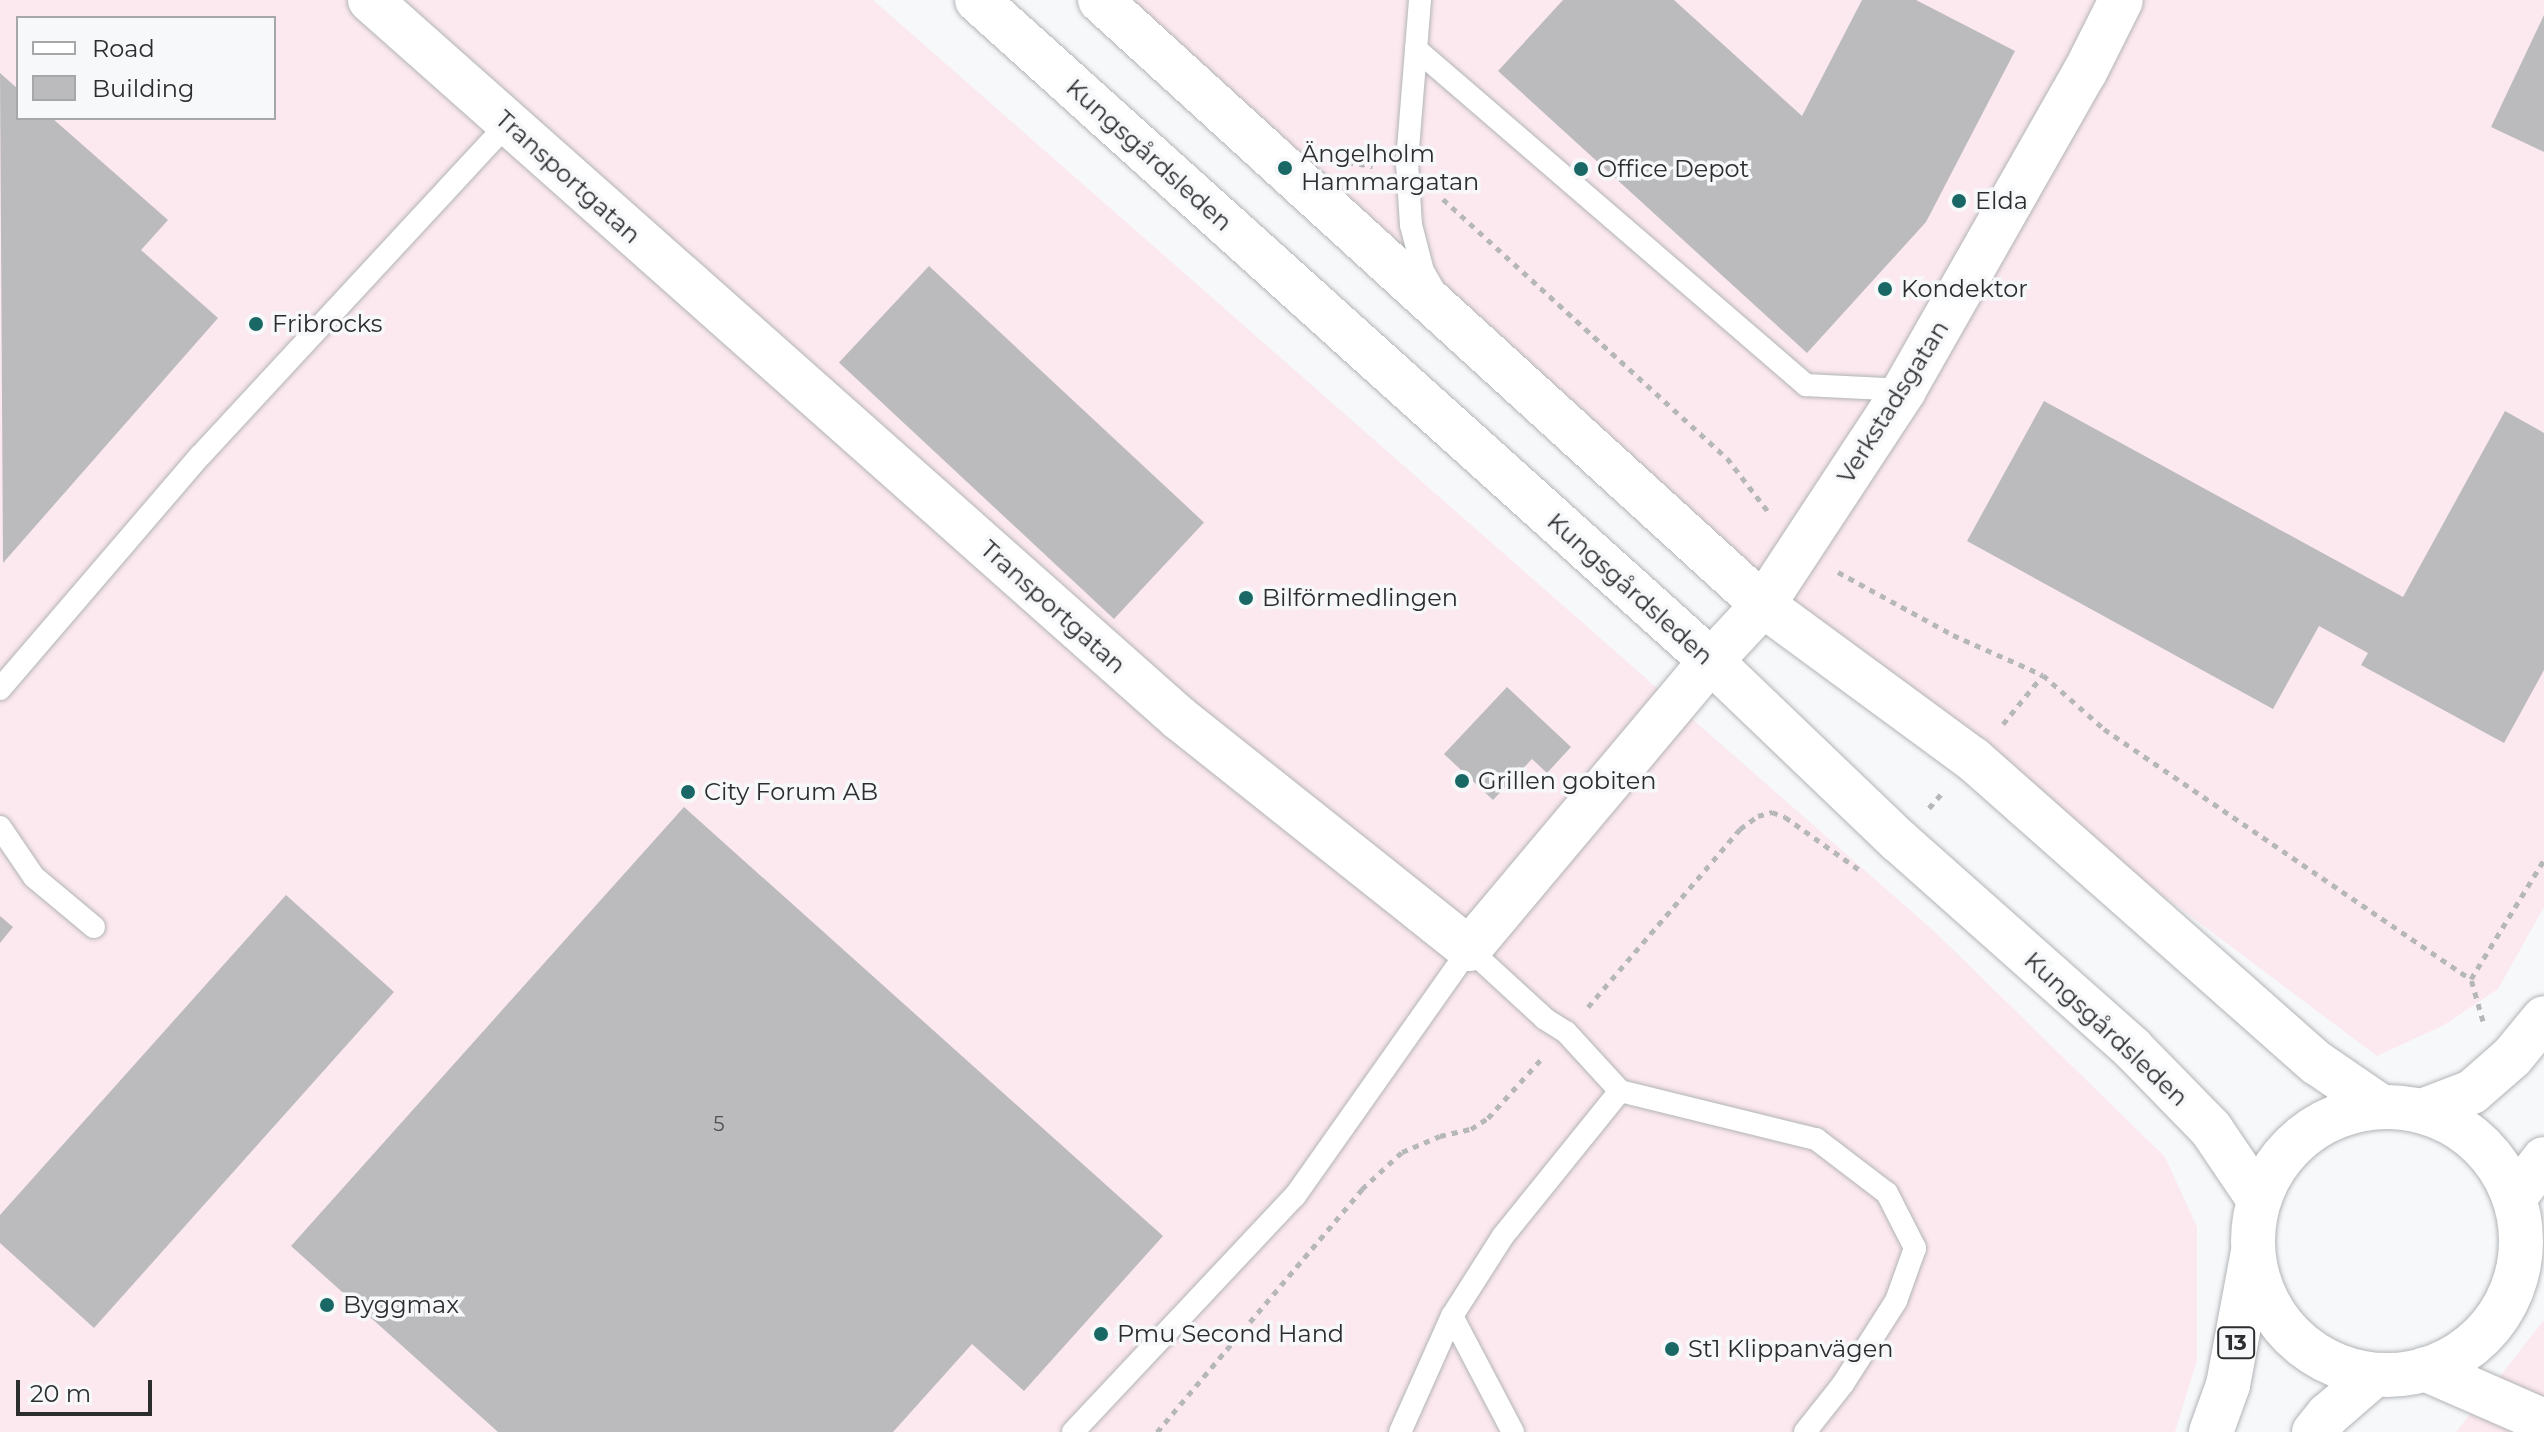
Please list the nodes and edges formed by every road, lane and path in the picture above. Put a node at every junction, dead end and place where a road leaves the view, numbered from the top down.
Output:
1 (370, 0) edge
2 (977, 0) edge
3 (1100, 0) edge
4 (1420, 0) edge
5 (2121, 0) edge
6 (1416, 49) junction
7 (508, 123) junction
8 (1407, 163) junction
9 (1455, 325) junction
10 (1904, 390) junction
11 (1802, 546) junction
12 (1763, 605) junction
13 (1711, 661) junction
14 (0, 689) edge
15 (0, 827) edge
16 (2544, 860) edge
17 (94, 927) dead end
18 (1469, 949) junction
19 (2471, 979) junction
20 (2544, 1018) edge
21 (2483, 1022) dead end
22 (1620, 1091) junction
23 (2380, 1106) junction
24 (2422, 1111) junction
25 (2544, 1159) edge
26 (2514, 1198) junction
27 (2259, 1200) junction
28 (2253, 1252) junction
29 (2521, 1254) junction
30 (2544, 1304) edge
31 (1452, 1316) junction
32 (2425, 1369) junction
33 (2374, 1375) junction
34 (2544, 1421) edge
35 (1073, 1432) edge
36 (1400, 1432) edge
37 (1513, 1432) edge
38 (1805, 1432) edge
39 (2211, 1432) edge
40 (2314, 1432) edge

1 - 7 main road, Transportgatan
2 - 13 main road, Kungsgårdsleden
3 - 9 main road
4 - 6 lane
5 - 10 main road, Verkstadsgatan
6 - 8 lane
6 - 10 lane
7 - 14 lane
7 - 18 main road, Transportgatan
8 - 9 lane
8 - 11 path
9 - 12 main road
10 - 11 main road, Verkstadsgatan
11 - 12 main road, Verkstadsgatan
11 - 19 path
12 - 13 main road, Verkstadsgatan
12 - 23 main road
13 - 18 main road
13 - 27 main road, Kungsgårdsleden
15 - 17 lane
16 - 19 path
18 - 22 lane
18 - 35 lane
19 - 21 path
20 - 24 main road
22 - 31 lane
22 - 38 lane
23 - 24 main road
23 - 27 main road
24 - 26 main road
25 - 26 main road
26 - 29 main road
27 - 28 main road
28 - 33 main road
28 - 39 main road, 13
29 - 30 main road
29 - 32 main road
31 - 36 lane
31 - 37 lane
32 - 33 main road
32 - 34 main road
33 - 40 main road

